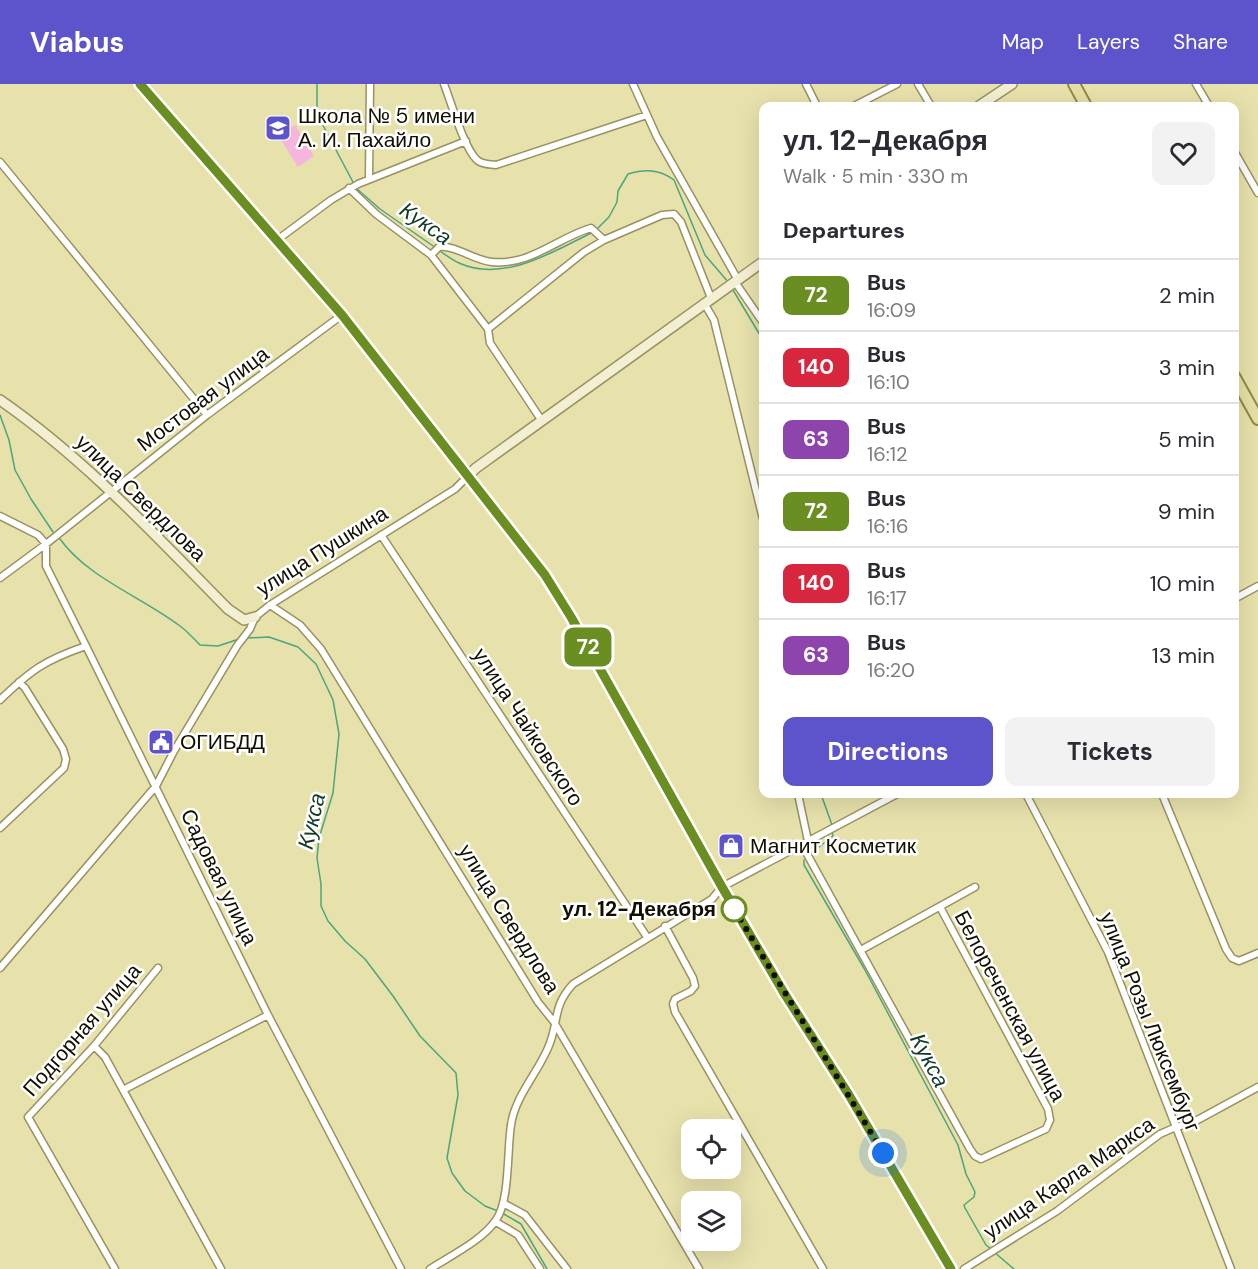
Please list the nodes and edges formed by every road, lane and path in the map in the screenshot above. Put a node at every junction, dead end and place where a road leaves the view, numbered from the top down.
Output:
1 (140, 84) edge
2 (370, 84) edge
3 (444, 84) edge
4 (633, 84) edge
5 (806, 84) edge
6 (897, 84) edge
7 (918, 84) edge
8 (1012, 84) edge
9 (1074, 84) edge
10 (1196, 84) edge
11 (815, 102) edge
12 (862, 102) edge
13 (929, 102) edge
14 (987, 102) edge
15 (1084, 102) edge
16 (1207, 102) edge
17 (647, 115) junction
18 (466, 141) junction
19 (1239, 160) edge
20 (1, 165) edge
21 (369, 178) junction
22 (353, 186) junction
23 (1258, 193) edge
24 (277, 240) junction
25 (604, 240) junction
26 (435, 251) junction
27 (759, 265) edge
28 (732, 284) junction
29 (707, 301) junction
30 (342, 315) junction
31 (759, 318) edge
32 (488, 329) junction
33 (1239, 385) edge
34 (0, 400) edge
35 (207, 415) junction
36 (1258, 419) edge
37 (542, 421) junction
38 (468, 476) junction
39 (111, 490) junction
40 (759, 503) edge
41 (0, 516) edge
42 (381, 535) junction
43 (46, 544) junction
44 (0, 578) edge
45 (1258, 586) edge
46 (1239, 596) edge
47 (270, 605) junction
48 (255, 617) junction
49 (86, 646) junction
50 (19, 682) junction
51 (0, 700) edge
52 (156, 786) junction
53 (799, 798) edge
54 (890, 798) edge
55 (1028, 798) edge
56 (1164, 798) edge
57 (0, 828) edge
58 (805, 843) junction
59 (722, 887) junction
60 (975, 887) dead end
61 (940, 907) junction
62 (665, 926) junction
63 (647, 938) junction
64 (861, 950) junction
65 (1258, 953) edge
66 (0, 968) edge
67 (158, 968) dead end
68 (268, 1015) junction
69 (554, 1022) junction
70 (94, 1046) junction
71 (1258, 1087) edge
72 (123, 1090) junction
73 (1176, 1127) junction
74 (502, 1206) junction
75 (497, 1219) junction
76 (115, 1269) edge
77 (221, 1269) edge
78 (401, 1269) edge
79 (430, 1269) edge
80 (540, 1269) edge
81 (567, 1269) edge
82 (699, 1269) edge
83 (823, 1269) edge
84 (951, 1269) edge
85 (964, 1269) edge
86 (1232, 1269) edge

1 - 24 street
2 - 21 street
3 - 18 street
4 - 17 street
5 - 11 street
6 - 12 street
7 - 13 street
8 - 14 street
9 - 15 main road
10 - 16 street
17 - 18 street
17 - 28 street
18 - 21 street
19 - 23 street
20 - 35 street
21 - 22 street
22 - 24 street
22 - 26 street
24 - 30 street
25 - 26 street
25 - 29 street
25 - 32 street
26 - 32 street
27 - 28 street, улица Пушкина
28 - 29 street, улица Пушкина
28 - 31 street
29 - 37 street, улица Пушкина
29 - 40 street
30 - 35 street, Мостовая улица
30 - 38 street
32 - 37 street
33 - 36 main road
34 - 39 street, улица Свердлова
35 - 39 street, Мостовая улица
37 - 38 street, улица Пушкина
38 - 42 street, улица Пушкина
38 - 59 street
39 - 43 street, Мостовая улица
39 - 48 street, улица Свердлова
41 - 43 street
42 - 47 street, улица Пушкина
42 - 63 street, улица Чайковского
43 - 44 street, Мостовая улица
43 - 49 street, Садовая улица
45 - 46 street
47 - 48 street, улица Пушкина
47 - 69 street, улица Свердлова
48 - 52 street, улица Пушкина
49 - 50 street
49 - 52 street, Садовая улица
50 - 51 street
50 - 57 street
52 - 66 street, улица Пушкина
52 - 68 street, Садовая улица
53 - 58 street
54 - 58 street
55 - 73 street, улица Розы Люксембург
56 - 65 street
58 - 59 street
58 - 64 street, Белореченская улица
59 - 62 street
59 - 84 street
60 - 61 street, Белореченская улица
61 - 64 street, Белореченская улица
61 - 64 street, Белореченская улица
62 - 63 street
62 - 83 street
63 - 69 street
67 - 70 street, Подгорная улица
68 - 72 street
68 - 78 street, Садовая улица
69 - 74 street
69 - 82 street, улица Свердлова
70 - 72 street
70 - 76 street, Подгорная улица
71 - 73 street, улица Карла Маркса
72 - 77 street
73 - 85 street, улица Карла Маркса
73 - 86 street, улица Розы Люксембург
74 - 75 street
74 - 81 street
75 - 79 street
75 - 80 street

